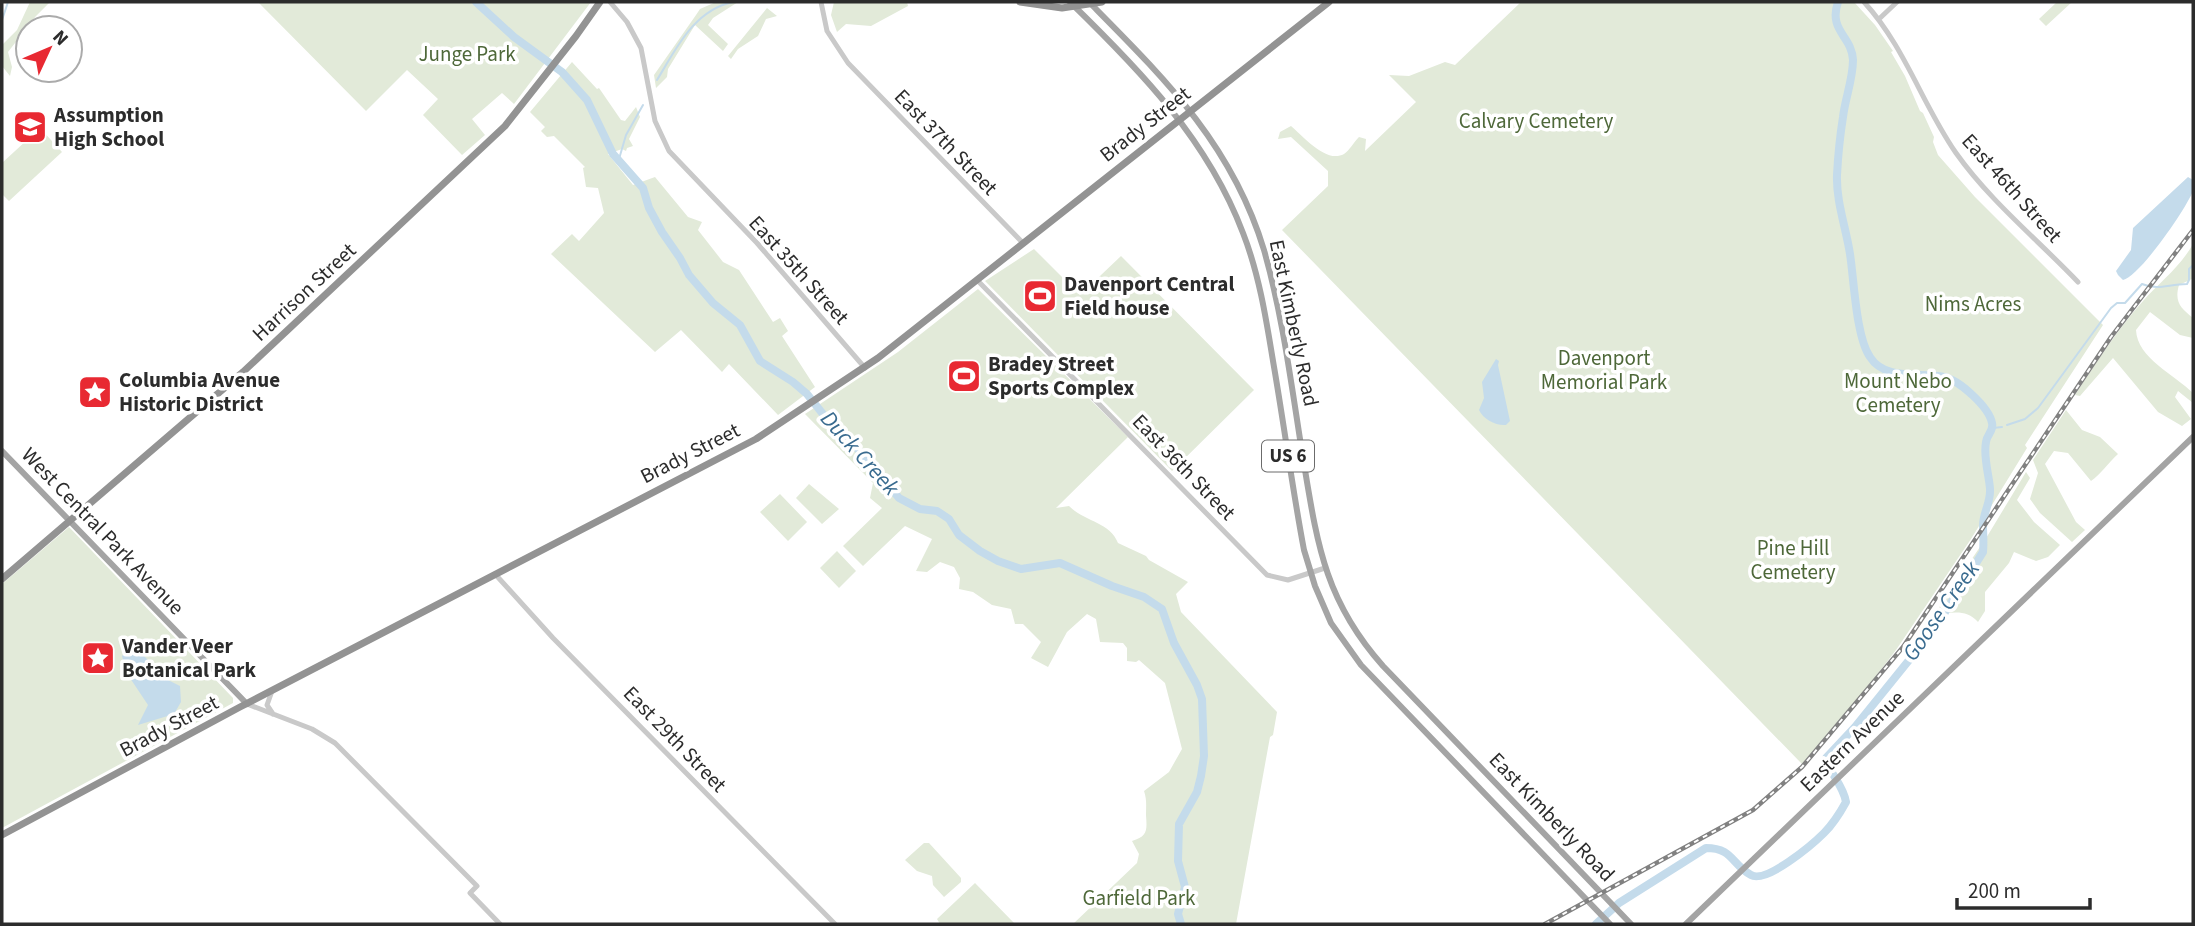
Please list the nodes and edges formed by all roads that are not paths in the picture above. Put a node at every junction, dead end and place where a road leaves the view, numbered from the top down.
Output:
1 (600, 2) edge
2 (610, 2) edge
3 (821, 2) edge
4 (1020, 2) edge
5 (1102, 2) edge
6 (1329, 2) edge
7 (1864, 2) edge
8 (1897, 2) edge
9 (1091, 3) edge
10 (1073, 4) edge
11 (1880, 19) junction
12 (1191, 110) junction
13 (1180, 119) junction
14 (1023, 243) junction
15 (977, 280) junction
16 (2078, 282) dead end
17 (865, 368) junction
18 (2193, 437) edge
19 (2, 451) edge
20 (70, 521) junction
21 (1325, 568) junction
22 (1311, 572) junction
23 (495, 574) junction
24 (2, 579) edge
25 (272, 691) junction
26 (247, 704) junction
27 (275, 716) junction
28 (2, 834) edge
29 (500, 924) edge
30 (835, 924) edge
31 (1610, 924) edge
32 (1631, 924) edge
33 (1686, 924) edge

1 - 20 highway, Harrison Street
2 - 17 street, East 35th Street
3 - 14 street, East 37th Street
4 - 10 highway
5 - 9 highway
6 - 12 highway, Brady Street
7 - 11 street, East 46th Street
8 - 11 street
9 - 10 highway
9 - 12 main road, East Kimberly Road / US 6
10 - 13 main road, East Kimberly Road / US 6
11 - 16 street, East 46th Street
12 - 13 highway, Brady Street
12 - 21 main road, East Kimberly Road / US 6
13 - 14 highway, Brady Street
13 - 22 main road, East Kimberly Road / US 6
14 - 15 highway, Brady Street
15 - 17 highway, Brady Street
15 - 22 street, East 36th Street
17 - 23 highway, Brady Street
18 - 33 main road, Eastern Avenue
19 - 20 main road, West Central Park Avenue
20 - 24 highway, Harrison Street
20 - 26 main road, West Central Park Avenue
21 - 22 street, East 36th Street
21 - 32 main road, East Kimberly Road / US 6
22 - 31 main road, East Kimberly Road / US 6
23 - 25 highway, Brady Street
23 - 30 street, East 29th Street
25 - 26 highway, Brady Street
25 - 27 street
26 - 27 street
26 - 28 highway, Brady Street
27 - 29 street

